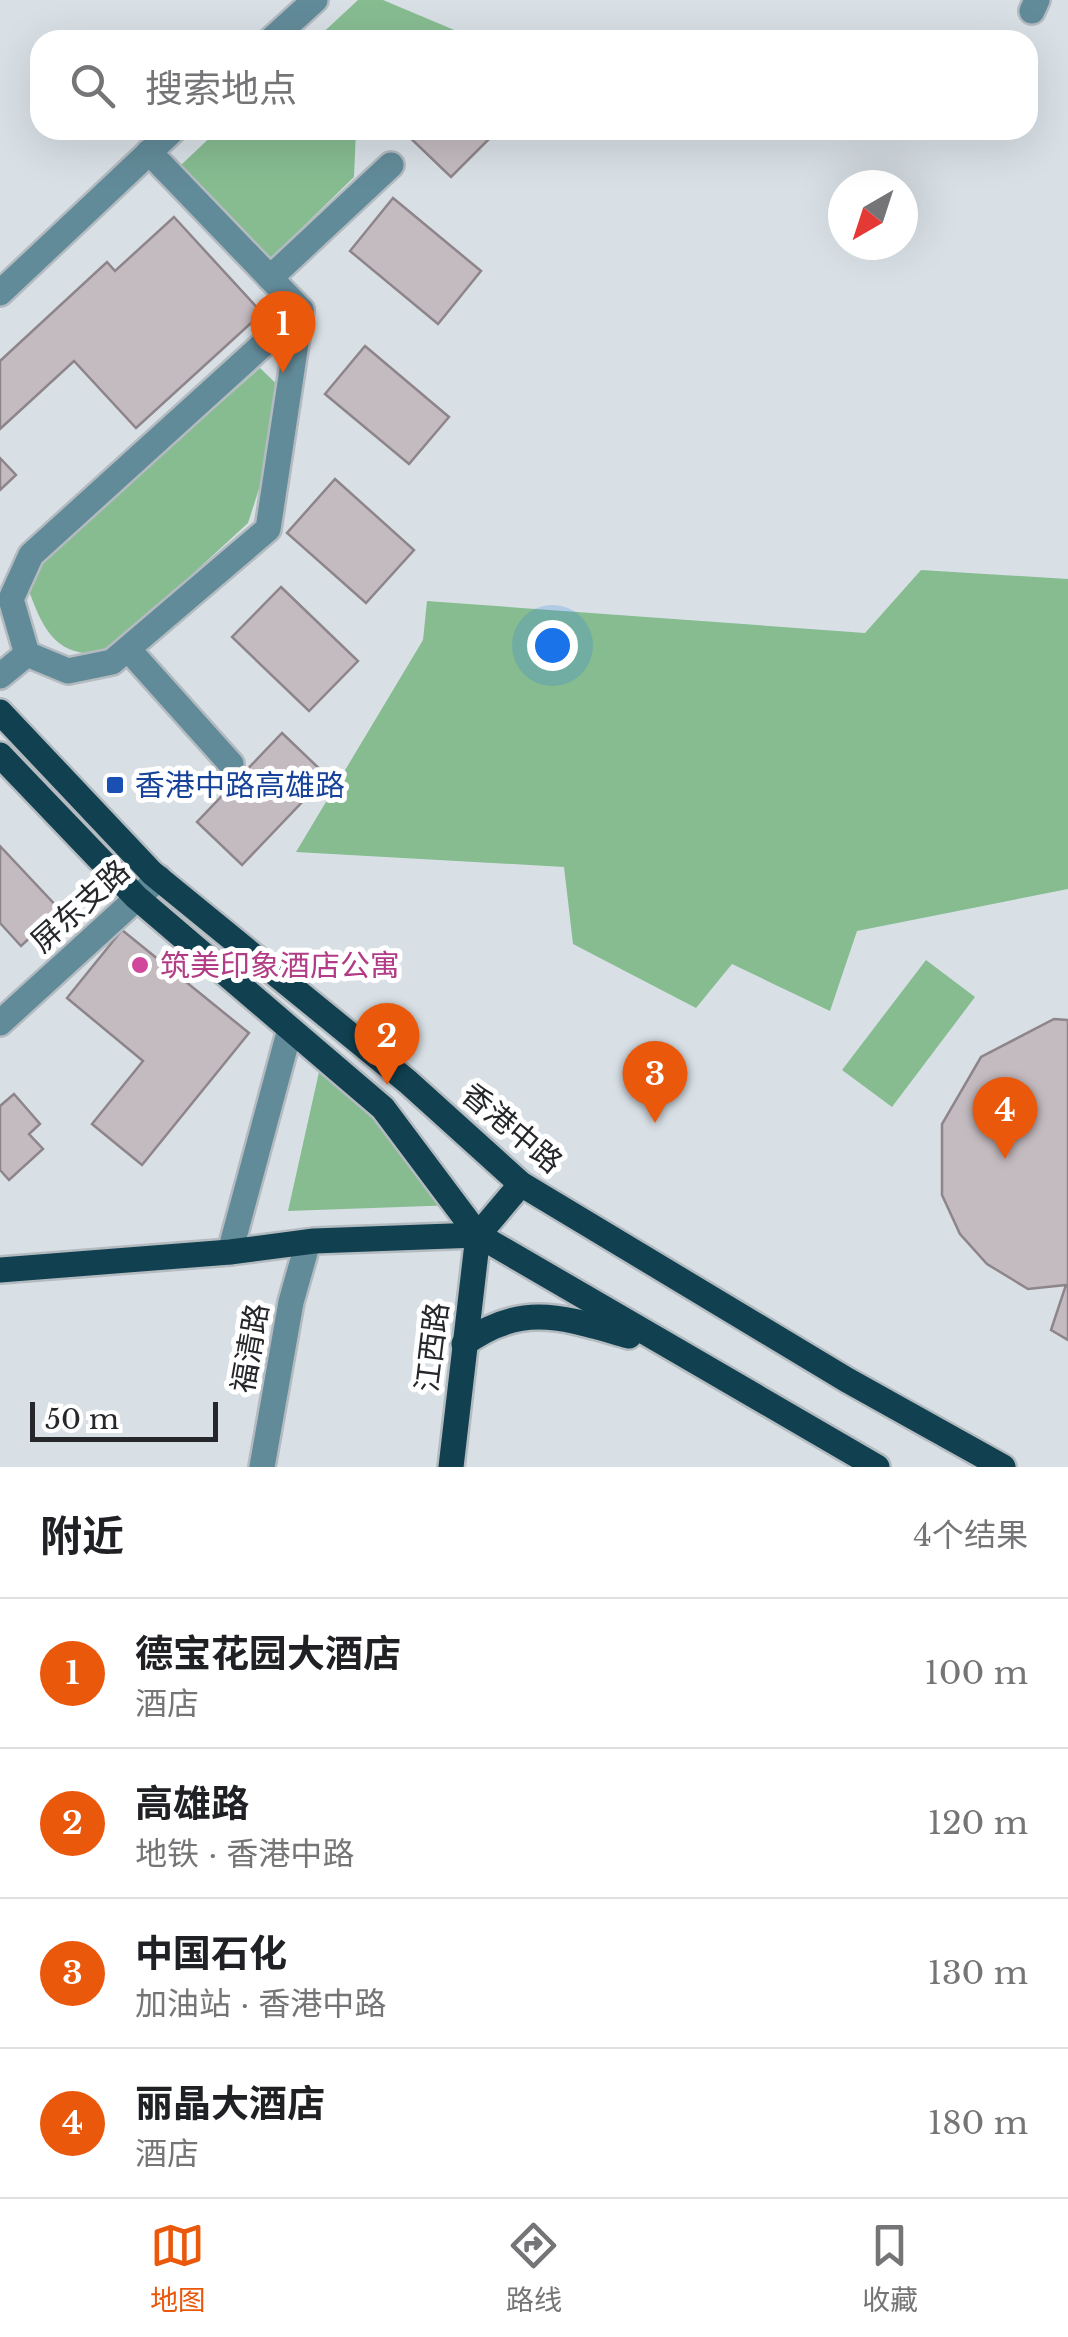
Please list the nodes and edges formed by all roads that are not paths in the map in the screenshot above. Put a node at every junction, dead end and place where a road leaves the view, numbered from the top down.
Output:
1 (315, 0) edge
2 (283, 30) edge
3 (163, 140) edge
4 (150, 152) junction
5 (391, 165) dead end
6 (270, 278) junction
7 (0, 293) edge
8 (301, 310) junction
9 (128, 649) junction
10 (27, 654) junction
11 (0, 676) edge
12 (0, 712) edge
13 (0, 755) edge
14 (232, 764) dead end
15 (159, 878) junction
16 (136, 897) junction
17 (0, 1023) edge
18 (290, 1029) junction
19 (521, 1184) junction
20 (478, 1235) junction
21 (308, 1242) junction
22 (230, 1252) junction
23 (0, 1270) edge
24 (464, 1344) junction
25 (668, 1348) junction
26 (262, 1467) edge
27 (451, 1467) edge
28 (877, 1467) edge
29 (1003, 1467) edge

1 - 2 street
3 - 4 street
4 - 6 street
4 - 7 street
5 - 6 street
6 - 8 street
8 - 9 street
8 - 10 street
9 - 10 street
9 - 14 street
10 - 11 street
12 - 15 main road, 香港中路
13 - 16 main road
15 - 16 street, 屏东支路
15 - 19 main road, 香港中路
16 - 17 street, 屏东支路
16 - 18 main road
18 - 20 main road
18 - 22 street
19 - 20 main road
19 - 29 main road, 香港中路
20 - 21 main road
20 - 24 main road, 江西路
20 - 25 main road
21 - 22 main road
21 - 26 street, 福清路
22 - 23 main road
24 - 25 main road
24 - 27 main road, 江西路
25 - 28 main road

